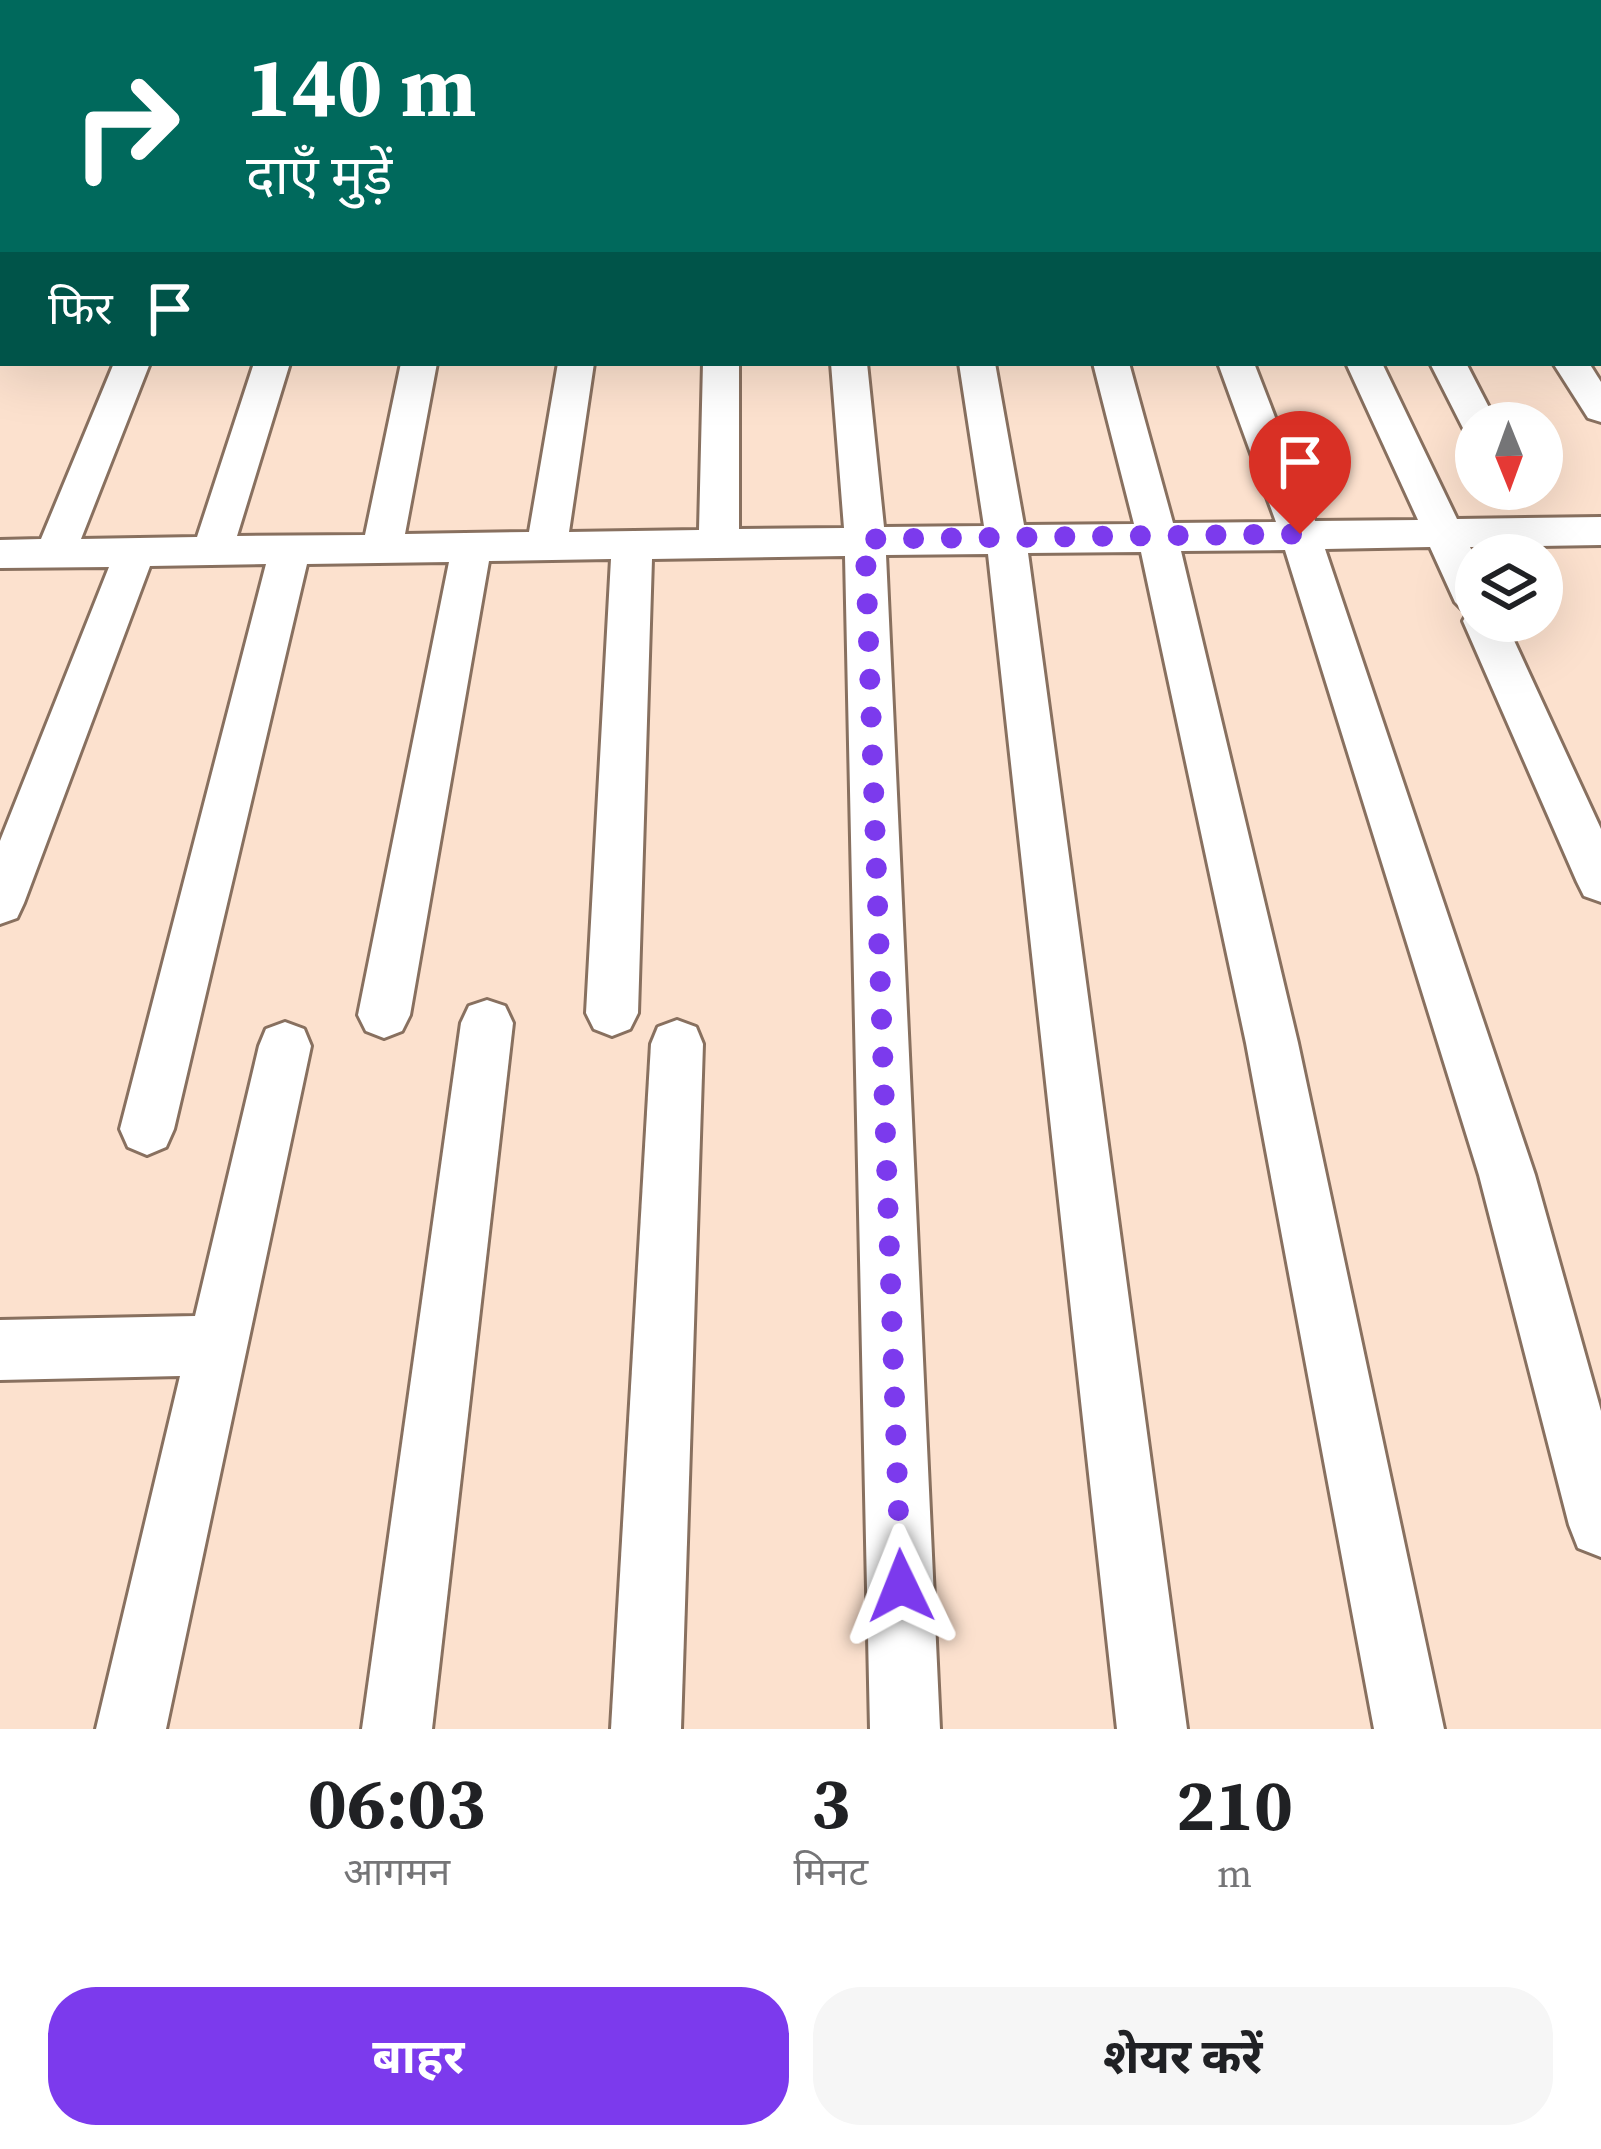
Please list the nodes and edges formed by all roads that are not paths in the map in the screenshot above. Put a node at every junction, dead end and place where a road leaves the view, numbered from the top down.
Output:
1 (131, 366) edge
2 (271, 366) edge
3 (418, 366) edge
4 (576, 366) edge
5 (721, 366) edge
6 (849, 366) edge
7 (977, 366) edge
8 (1112, 366) edge
9 (1237, 366) edge
10 (1365, 366) edge
11 (1450, 366) edge
12 (1573, 366) edge
13 (1468, 402) edge
14 (1601, 410) edge
15 (1522, 510) edge
16 (1532, 531) junction
17 (1445, 532) junction
18 (1601, 532) edge
19 (1300, 534) junction
20 (1159, 536) junction
21 (1006, 538) junction
22 (865, 539) junction
23 (719, 541) junction
24 (632, 542) junction
25 (548, 544) junction
26 (472, 546) junction
27 (382, 547) junction
28 (290, 549) junction
29 (213, 550) junction
30 (135, 552) junction
31 (55, 553) junction
32 (0, 554) edge
33 (1455, 555) edge
34 (1493, 642) edge
35 (1601, 882) edge
36 (0, 903) edge
37 (612, 1013) dead end
38 (384, 1015) dead end
39 (487, 1023) dead end
40 (677, 1044) dead end
41 (285, 1046) dead end
42 (148, 1130) dead end
43 (218, 1345) junction
44 (0, 1350) edge
45 (1601, 1526) edge
46 (131, 1729) edge
47 (397, 1729) edge
48 (646, 1729) edge
49 (905, 1729) edge
50 (1152, 1729) edge
51 (1409, 1729) edge

1 - 31 street
2 - 29 street
3 - 27 street
4 - 25 street
5 - 23 street
6 - 22 street
7 - 21 street
8 - 20 street
9 - 19 street
10 - 17 street
11 - 13 street
12 - 14 street
15 - 16 street
16 - 17 street
16 - 18 street
17 - 19 street
17 - 33 street
19 - 20 street
19 - 45 street
20 - 21 street
20 - 51 street
21 - 22 street
21 - 50 street
22 - 23 street
22 - 49 street
23 - 24 street
24 - 25 street
24 - 37 street
25 - 26 street
26 - 27 street
26 - 38 street
27 - 28 street
28 - 29 street
28 - 42 street
29 - 30 street
30 - 31 street
30 - 36 street
31 - 32 street
34 - 35 street
39 - 47 street
40 - 48 street
41 - 43 street
43 - 44 street
43 - 46 street

